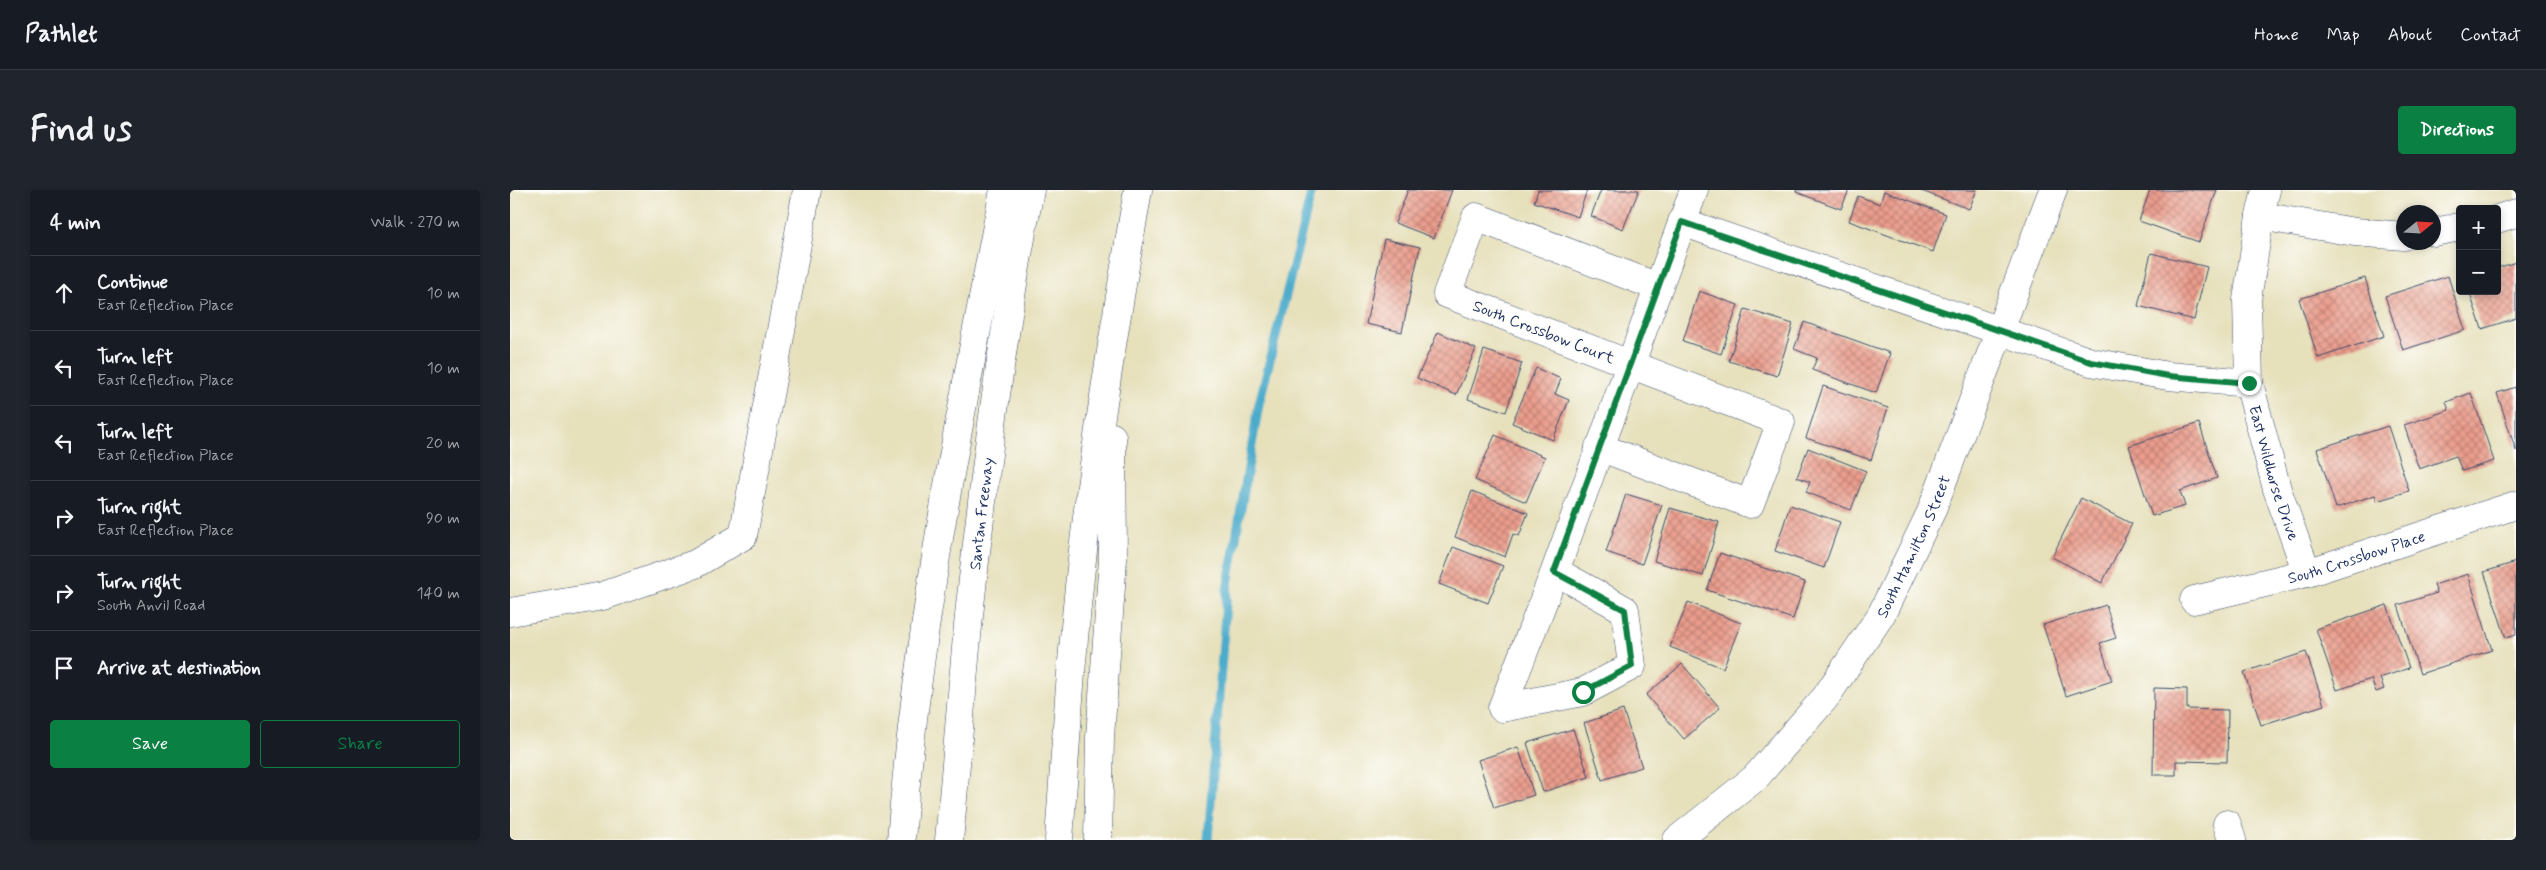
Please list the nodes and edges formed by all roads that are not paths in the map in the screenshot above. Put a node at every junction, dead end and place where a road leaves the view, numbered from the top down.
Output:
1 (807, 190) edge
2 (1004, 190) edge
3 (1030, 190) edge
4 (1138, 190) edge
5 (1694, 190) edge
6 (2052, 190) edge
7 (2266, 190) edge
8 (2516, 213) edge
9 (2260, 216) junction
10 (2501, 218) edge
11 (1682, 222) junction
12 (2456, 228) edge
13 (2441, 231) edge
14 (2396, 235) edge
15 (1658, 286) junction
16 (2001, 329) junction
17 (1112, 341) junction
18 (1630, 364) junction
19 (2249, 383) junction
20 (1600, 447) junction
21 (2516, 505) edge
22 (1554, 572) junction
23 (2307, 573) junction
24 (2194, 600) dead end
25 (510, 612) edge
26 (901, 840) edge
27 (949, 840) edge
28 (1059, 840) edge
29 (1098, 840) edge
30 (1678, 840) edge

1 - 25 main road
2 - 26 main road
3 - 27 main road, Santan Freeway
4 - 17 main road
5 - 11 main road
6 - 16 main road, South Hamilton Street
7 - 9 main road, East Wildhorse Drive
8 - 10 main road
9 - 14 main road
9 - 19 main road, East Wildhorse Drive
11 - 15 main road
11 - 16 main road
12 - 13 main road
15 - 18 main road
15 - 18 main road, South Crossbow Court
16 - 19 main road
16 - 30 main road, South Hamilton Street
17 - 28 main road
17 - 29 main road
18 - 20 main road
18 - 20 main road, South Crossbow Court
19 - 23 main road, East Wildhorse Drive
20 - 22 main road
21 - 23 main road, South Crossbow Place
22 - 22 main road
23 - 24 main road, South Crossbow Place

